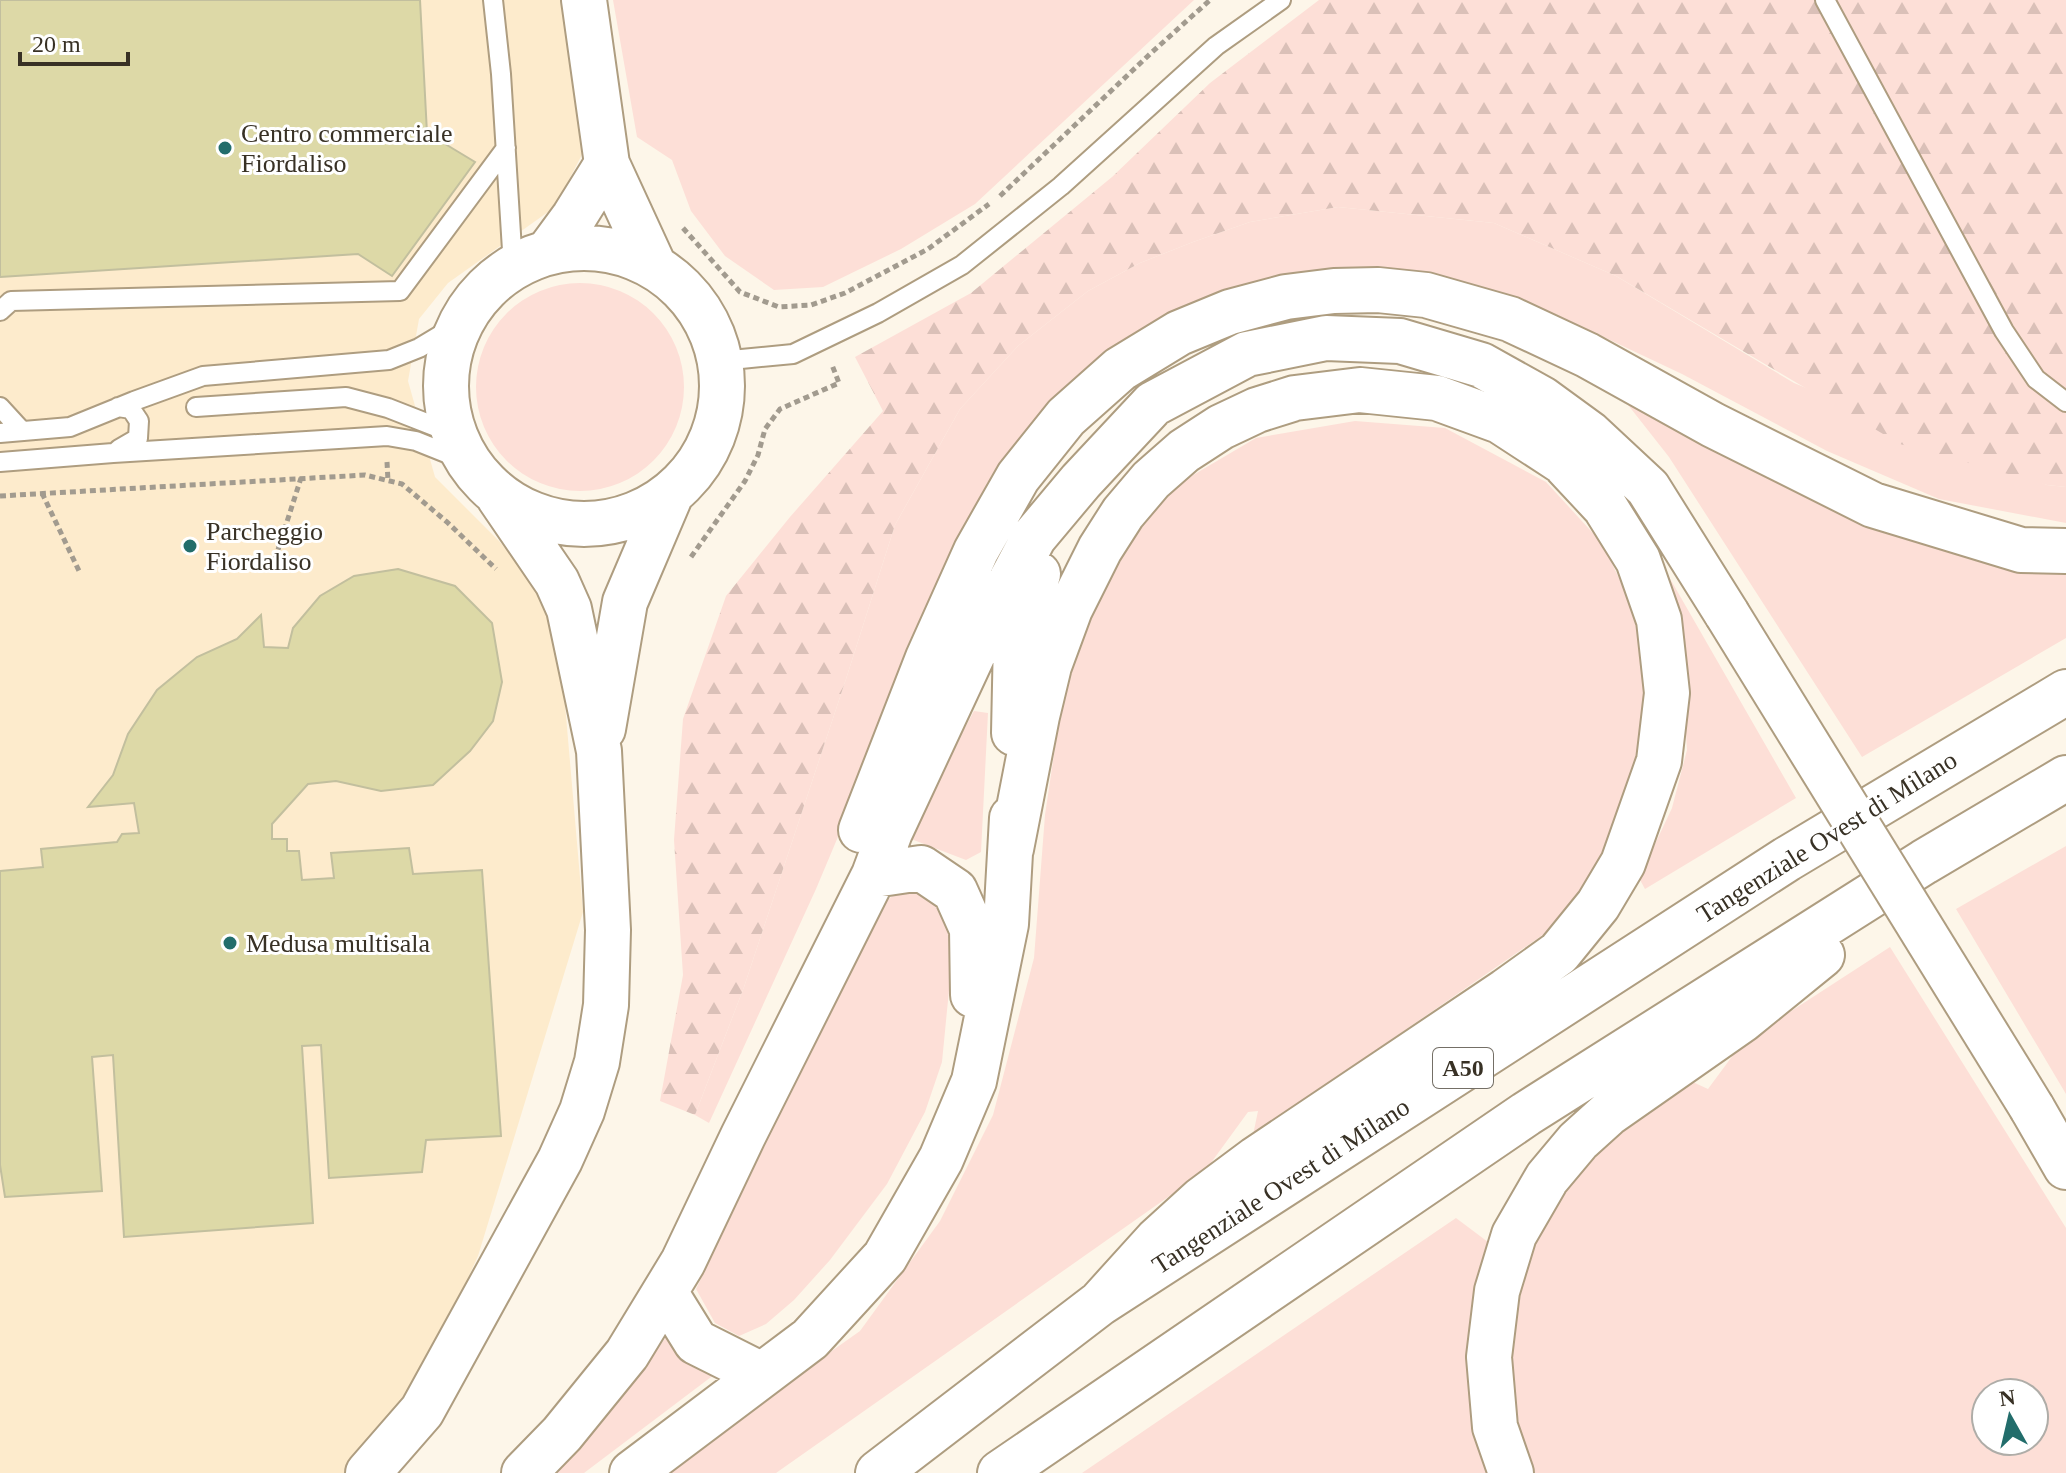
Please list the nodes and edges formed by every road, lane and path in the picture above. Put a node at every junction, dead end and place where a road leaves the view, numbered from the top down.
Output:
1 (493, 0) edge
2 (584, 0) edge
3 (1210, 0) edge
4 (1281, 0) edge
5 (1825, 0) edge
6 (506, 148) junction
7 (607, 164) junction
8 (677, 219) dead end
9 (531, 259) junction
10 (654, 266) junction
11 (0, 311) edge
12 (459, 324) junction
13 (721, 361) junction
14 (839, 383) dead end
15 (2066, 402) edge
16 (0, 407) edge
17 (118, 407) junction
18 (196, 407) dead end
19 (22, 431) junction
20 (0, 433) edge
21 (459, 447) junction
22 (113, 453) junction
23 (0, 462) edge
24 (301, 478) junction
25 (1081, 481) junction
26 (42, 493) junction
27 (671, 494) junction
28 (0, 496) edge
29 (499, 497) junction
30 (2066, 551) edge
31 (275, 559) dead end
32 (686, 566) dead end
33 (80, 573) dead end
34 (500, 573) dead end
35 (2066, 692) edge
36 (599, 751) junction
37 (2066, 778) edge
38 (1011, 849) junction
39 (1924, 862) junction
40 (874, 875) junction
41 (974, 1081) junction
42 (743, 1136) junction
43 (2066, 1167) edge
44 (665, 1292) junction
45 (1100, 1303) junction
46 (762, 1375) junction
47 (368, 1473) edge
48 (524, 1473) edge
49 (632, 1473) edge
50 (878, 1473) edge
51 (1000, 1473) edge
52 (1511, 1473) edge

1 - 6 lane
2 - 7 main road
3 - 8 path
4 - 13 lane
5 - 15 lane
6 - 9 lane
6 - 11 lane
7 - 9 main road
7 - 10 main road
9 - 10 main road
9 - 12 main road
10 - 13 main road
12 - 17 lane
12 - 21 main road
13 - 27 main road
14 - 32 path
16 - 19 lane
17 - 19 lane
17 - 22 lane
18 - 21 lane
19 - 20 lane
21 - 22 lane
21 - 29 main road
22 - 23 lane
24 - 26 path
24 - 31 path
24 - 34 path
25 - 38 main road
25 - 40 main road
25 - 43 main road, bridge
26 - 28 path
26 - 33 path
27 - 29 main road
27 - 36 main road
29 - 36 main road
30 - 42 main road
35 - 45 main road, Tangenziale Ovest di Milano / A50
36 - 47 main road
37 - 39 main road
38 - 41 main road
38 - 45 main road
39 - 51 main road
39 - 52 main road
40 - 41 main road
40 - 42 main road
41 - 46 main road
42 - 44 main road
44 - 46 main road
44 - 48 main road
45 - 50 main road, Tangenziale Ovest di Milano / A50
46 - 49 main road

